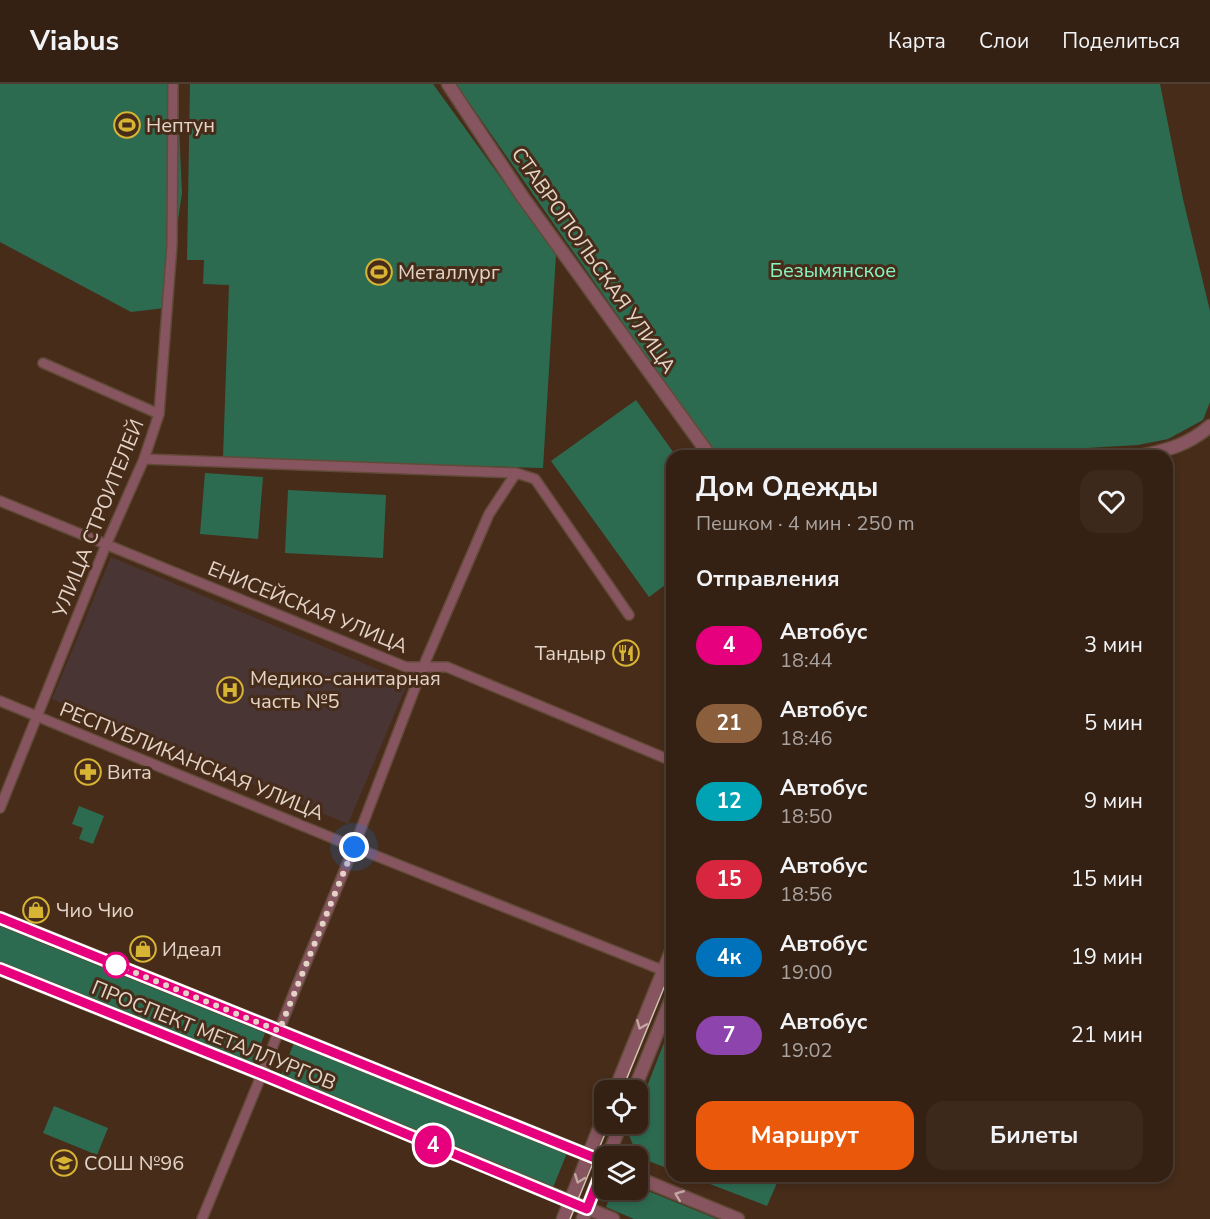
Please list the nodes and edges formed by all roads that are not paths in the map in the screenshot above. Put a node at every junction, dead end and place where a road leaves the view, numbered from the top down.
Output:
1 (173, 84) edge
2 (448, 84) edge
3 (44, 363) dead end
4 (159, 414) junction
5 (1210, 426) edge
6 (706, 450) edge
7 (1168, 450) edge
8 (144, 459) junction
9 (516, 473) junction
10 (0, 501) edge
11 (106, 545) junction
12 (629, 615) dead end
13 (423, 667) junction
14 (0, 701) edge
15 (37, 716) junction
16 (666, 758) edge
17 (0, 808) edge
18 (354, 847) junction
19 (0, 918) edge
20 (0, 969) edge
21 (666, 972) edge
22 (666, 974) edge
23 (666, 1012) edge
24 (279, 1031) junction
25 (262, 1074) junction
26 (619, 1080) edge
27 (638, 1080) edge
28 (597, 1134) edge
29 (588, 1156) junction
30 (594, 1158) edge
31 (648, 1182) edge
32 (594, 1191) edge
33 (570, 1202) junction
34 (585, 1214) edge
35 (202, 1219) edge
36 (563, 1219) edge
37 (613, 1219) edge
38 (738, 1219) edge

1 - 4 street, УЛИЦА СТРОИТЕЛЕЙ
2 - 6 street, СТАВРОПОЛЬСКАЯ УЛИЦА
3 - 4 street
4 - 8 street, УЛИЦА СТРОИТЕЛЕЙ
5 - 7 street
8 - 9 street
8 - 11 street, УЛИЦА СТРОИТЕЛЕЙ
9 - 12 street
9 - 13 street
10 - 11 street, ЕНИСЕЙСКАЯ УЛИЦА
11 - 13 street, ЕНИСЕЙСКАЯ УЛИЦА
11 - 15 street, УЛИЦА СТРОИТЕЛЕЙ
13 - 16 street, ЕНИСЕЙСКАЯ УЛИЦА
13 - 18 street
14 - 15 street, РЕСПУБЛИКАНСКАЯ УЛИЦА
15 - 17 street, УЛИЦА СТРОИТЕЛЕЙ
15 - 18 street, РЕСПУБЛИКАНСКАЯ УЛИЦА
18 - 21 street, РЕСПУБЛИКАНСКАЯ УЛИЦА
18 - 24 street
19 - 24 street, ПРОСПЕКТ МЕТАЛЛУРГОВ
20 - 25 street, ПРОСПЕКТ МЕТАЛЛУРГОВ
22 -> 26 street
23 - 27 street
24 - 25 street
24 - 29 street, ПРОСПЕКТ МЕТАЛЛУРГОВ
25 - 33 street, ПРОСПЕКТ МЕТАЛЛУРГОВ
25 - 35 street
28 - 29 street
29 - 30 street, ПРОСПЕКТ МЕТАЛЛУРГОВ
29 -> 33 street
38 -> 31 street
32 - 34 street
33 - 34 street, ПРОСПЕКТ МЕТАЛЛУРГОВ
33 - 36 street
34 - 37 street, ПРОСПЕКТ МЕТАЛЛУРГОВ

